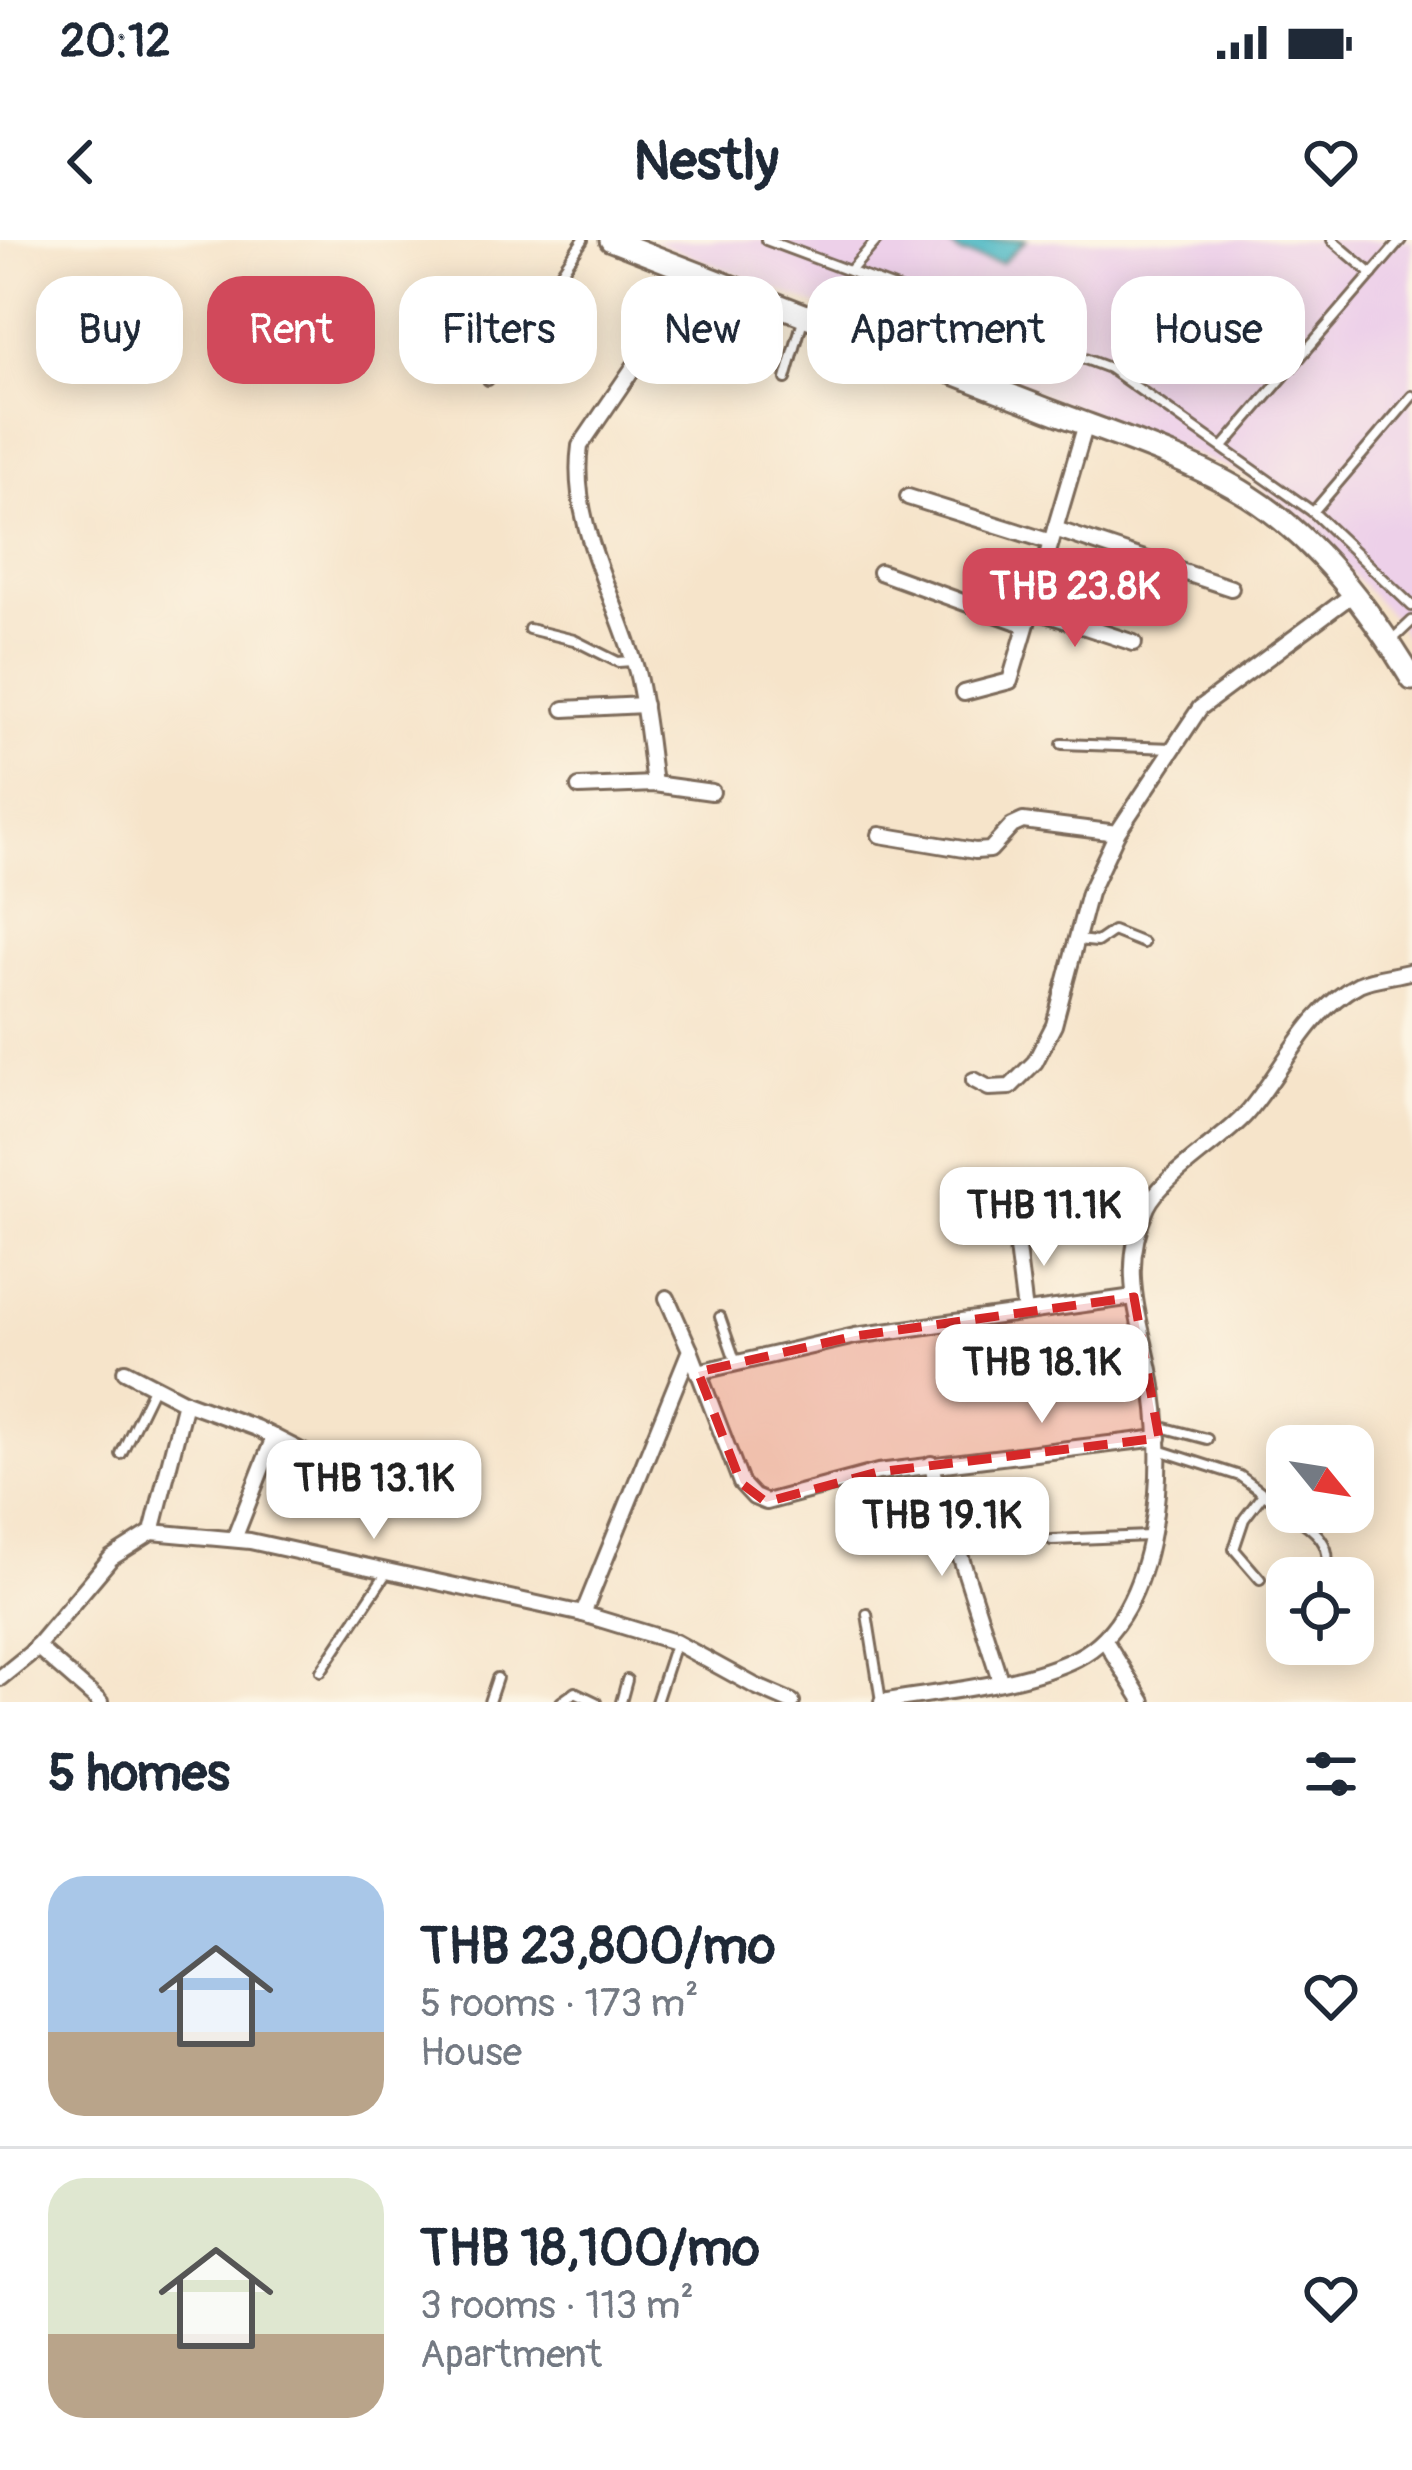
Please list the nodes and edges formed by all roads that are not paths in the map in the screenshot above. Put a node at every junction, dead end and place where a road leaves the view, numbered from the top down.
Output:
1 (584, 240) edge
2 (611, 240) edge
3 (766, 240) edge
4 (877, 240) edge
5 (1332, 240) edge
6 (1401, 240) edge
7 (850, 271) junction
8 (698, 274) junction
9 (1372, 274) junction
10 (559, 276) edge
11 (805, 314) junction
12 (786, 380) dead end
13 (1412, 396) edge
14 (1086, 424) junction
15 (1223, 447) junction
16 (908, 497) dead end
17 (1313, 512) junction
18 (1053, 535) junction
19 (880, 572) dead end
20 (1231, 588) dead end
21 (1353, 594) junction
22 (1412, 606) edge
23 (1029, 617) junction
24 (1412, 621) edge
25 (530, 629) dead end
26 (1134, 643) dead end
27 (1389, 643) junction
28 (633, 661) junction
29 (1412, 680) edge
30 (964, 692) dead end
31 (644, 705) junction
32 (564, 709) dead end
33 (1061, 744) dead end
34 (1174, 748) junction
35 (654, 784) junction
36 (579, 787) dead end
37 (712, 792) dead end
38 (1117, 833) junction
39 (880, 835) dead end
40 (1076, 940) junction
41 (1143, 943) dead end
42 (1412, 971) edge
43 (974, 1080) dead end
44 (1096, 1193) dead end
45 (1145, 1214) junction
46 (1015, 1232) dead end
47 (1133, 1297) junction
48 (667, 1298) dead end
49 (1024, 1312) junction
50 (720, 1317) dead end
51 (691, 1350) junction
52 (736, 1363) junction
53 (125, 1371) dead end
54 (698, 1372) junction
55 (154, 1386) junction
56 (185, 1402) junction
57 (274, 1437) junction
58 (1159, 1438) junction
59 (1208, 1439) dead end
60 (121, 1454) dead end
61 (311, 1456) dead end
62 (931, 1464) junction
63 (1263, 1494) junction
64 (1266, 1496) edge
65 (152, 1532) junction
66 (1150, 1536) junction
67 (234, 1539) junction
68 (1052, 1540) dead end
69 (388, 1570) junction
70 (1260, 1579) dead end
71 (583, 1614) junction
72 (867, 1614) dead end
73 (1104, 1639) junction
74 (675, 1642) junction
75 (36, 1646) junction
76 (320, 1671) dead end
77 (0, 1678) edge
78 (497, 1678) dead end
79 (627, 1679) dead end
80 (1000, 1680) junction
81 (785, 1700) edge
82 (592, 1701) edge
83 (100, 1702) edge
84 (489, 1702) edge
85 (561, 1702) edge
86 (621, 1702) edge
87 (656, 1702) edge
88 (882, 1702) edge
89 (1143, 1702) edge

1 - 10 lane
2 - 8 street
3 - 7 lane
4 - 7 lane
5 - 9 lane
6 - 9 lane
7 - 15 lane
8 - 11 street
8 - 28 street
9 - 15 lane
11 - 12 lane
11 - 14 street
13 - 17 lane
14 - 18 street
14 - 21 street
15 - 17 lane
16 - 18 street
17 - 22 lane
18 - 20 street
18 - 23 street
19 - 23 street
21 - 27 street
21 - 34 street
23 - 26 street
23 - 30 street
24 - 27 lane
25 - 28 lane
27 - 29 street
28 - 31 street
31 - 32 street
31 - 35 street
33 - 34 lane
34 - 38 street
35 - 36 street
35 - 37 street
38 - 39 street
38 - 40 street
40 - 41 lane
40 - 43 street
42 - 45 street
44 - 45 lane
45 - 47 street
46 - 49 street
47 - 49 street
47 - 58 street
48 - 51 street
49 - 52 street
50 - 52 lane
51 - 54 street
51 - 71 street
52 - 54 street
53 - 55 street
54 - 62 street
55 - 56 street
55 - 60 lane
56 - 57 street
56 - 65 street
57 - 61 street
57 - 67 street
58 - 59 lane
58 - 62 street
58 - 63 lane
58 - 66 street
62 - 80 street
63 - 64 lane
63 - 70 lane
65 - 67 street
65 - 75 street
66 - 68 lane
66 - 73 street
67 - 69 street
69 - 71 street
69 - 76 lane
71 - 74 street
72 - 88 lane
73 - 80 street
73 - 89 street
74 - 81 street
74 - 87 lane
75 - 77 street
75 - 83 street
78 - 84 lane
79 - 86 lane
80 - 88 street
82 - 85 lane

